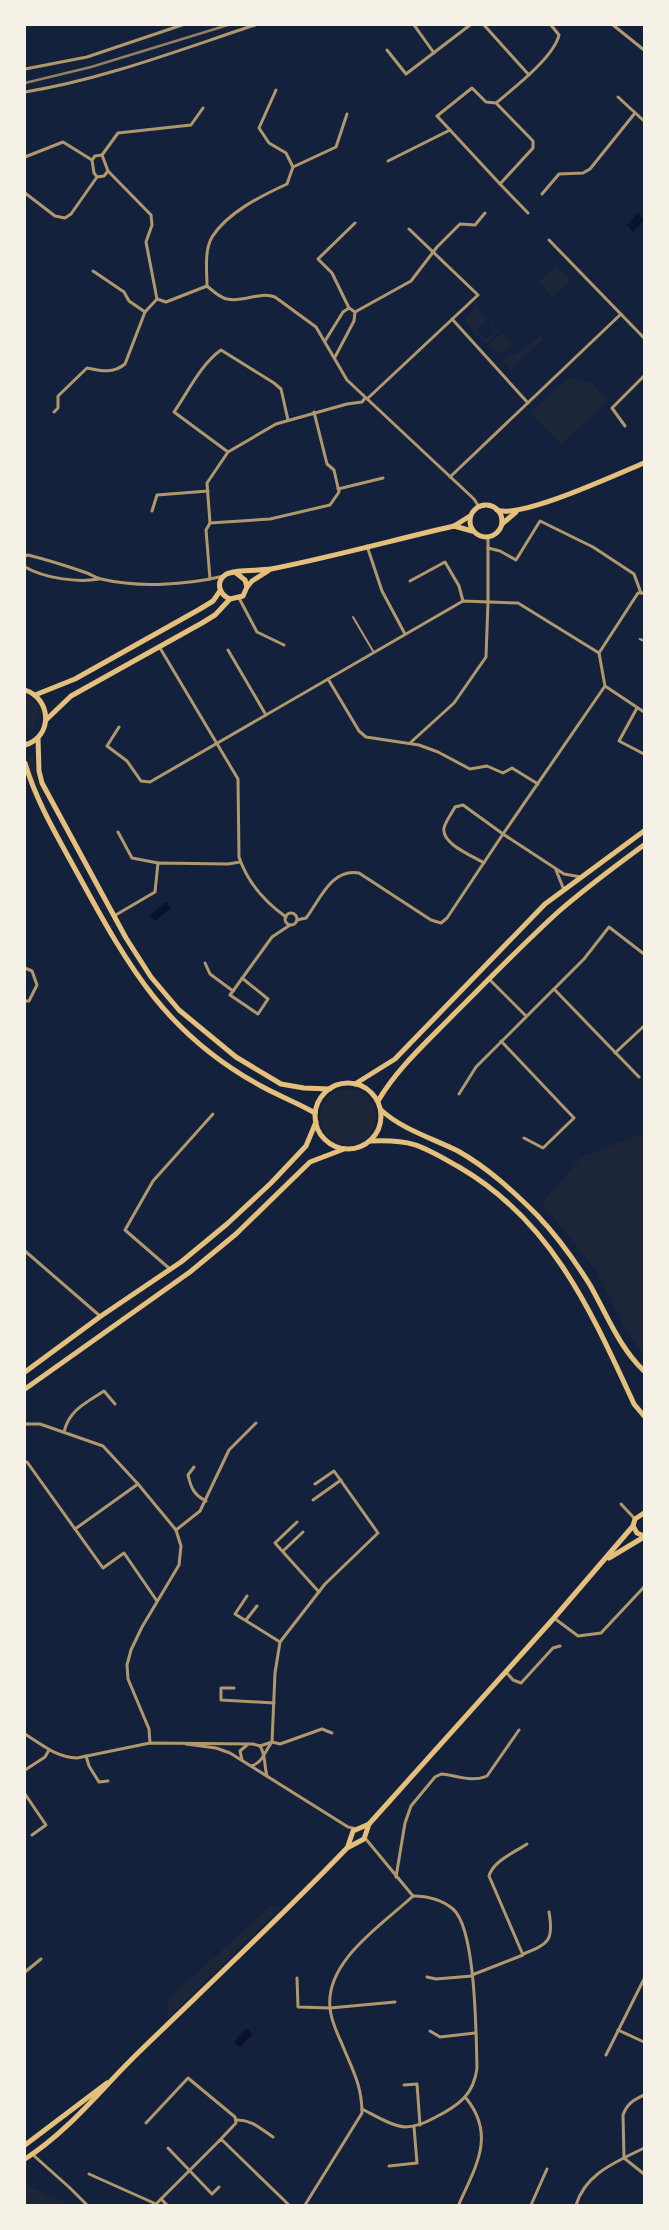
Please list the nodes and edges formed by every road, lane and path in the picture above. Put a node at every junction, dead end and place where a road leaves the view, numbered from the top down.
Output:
1 (182, 25) edge
2 (255, 25) edge
3 (414, 25) edge
4 (470, 25) edge
5 (484, 25) edge
6 (551, 25) edge
7 (613, 25) edge
8 (387, 50) dead end
9 (644, 50) edge
10 (434, 53) junction
11 (25, 69) edge
12 (529, 75) junction
13 (276, 90) dead end
14 (25, 92) edge
15 (618, 97) dead end
16 (496, 102) junction
17 (203, 108) dead end
18 (635, 113) junction
19 (347, 114) dead end
20 (644, 121) edge
21 (450, 130) junction
22 (102, 155) junction
23 (25, 157) edge
24 (92, 160) junction
25 (388, 161) dead end
26 (293, 167) junction
27 (108, 171) junction
28 (97, 177) junction
29 (500, 184) junction
30 (25, 193) edge
31 (542, 194) dead end
32 (485, 213) dead end
33 (528, 213) dead end
34 (355, 223) dead end
35 (409, 229) dead end
36 (549, 240) dead end
37 (433, 252) junction
38 (93, 271) dead end
39 (207, 286) junction
40 (157, 299) junction
41 (349, 308) junction
42 (146, 312) junction
43 (355, 312) junction
44 (621, 314) junction
45 (452, 319) junction
46 (644, 338) edge
47 (325, 341) junction
48 (334, 357) junction
49 (644, 376) edge
50 (366, 399) junction
51 (528, 403) junction
52 (54, 412) dead end
53 (314, 412) junction
54 (288, 420) junction
55 (625, 426) dead end
56 (228, 452) junction
57 (644, 464) edge
58 (383, 478) dead end
59 (450, 478) junction
60 (338, 489) junction
61 (208, 490) junction
62 (479, 507) junction
63 (497, 510) junction
64 (152, 511) dead end
65 (518, 511) junction
66 (470, 516) junction
67 (210, 523) junction
68 (502, 525) junction
69 (454, 526) junction
70 (474, 532) junction
71 (488, 537) junction
72 (367, 546) junction
73 (488, 548) junction
74 (25, 556) edge
75 (25, 567) edge
76 (269, 570) junction
77 (236, 573) junction
78 (225, 576) junction
79 (99, 579) junction
80 (210, 579) junction
81 (410, 581) dead end
82 (247, 587) junction
83 (220, 589) junction
84 (642, 593) edge
85 (239, 598) junction
86 (230, 599) junction
87 (463, 600) junction
88 (488, 602) junction
89 (353, 616) dead end
90 (405, 634) junction
91 (640, 639) dead end
92 (644, 641) edge
93 (284, 645) dead end
94 (160, 648) junction
95 (228, 650) dead end
96 (374, 652) junction
97 (599, 653) junction
98 (328, 679) junction
99 (605, 686) junction
100 (25, 690) edge
101 (35, 695) junction
102 (637, 708) junction
103 (644, 712) edge
104 (266, 715) junction
105 (46, 720) junction
106 (119, 727) dead end
107 (38, 738) junction
108 (218, 743) junction
109 (409, 744) junction
110 (25, 745) edge
111 (644, 754) edge
112 (25, 763) edge
113 (538, 784) junction
114 (644, 831) edge
115 (118, 832) dead end
116 (503, 834) junction
117 (644, 845) edge
118 (240, 862) junction
119 (158, 863) junction
120 (484, 863) junction
121 (556, 869) junction
122 (582, 877) junction
123 (564, 890) junction
124 (114, 916) junction
125 (286, 917) junction
126 (297, 920) junction
127 (290, 925) junction
128 (644, 954) edge
129 (205, 963) dead end
130 (25, 968) edge
131 (242, 978) junction
132 (489, 979) junction
133 (554, 989) junction
134 (233, 991) junction
135 (25, 1001) edge
136 (526, 1016) junction
137 (644, 1026) edge
138 (501, 1041) junction
139 (615, 1053) junction
140 (639, 1078) dead end
141 (355, 1084) junction
142 (330, 1089) junction
143 (459, 1094) dead end
144 (378, 1101) junction
145 (381, 1110) junction
146 (315, 1113) junction
147 (213, 1114) dead end
148 (316, 1122) junction
149 (524, 1138) dead end
150 (370, 1141) junction
151 (344, 1149) junction
152 (25, 1251) edge
153 (170, 1270) junction
154 (101, 1316) junction
155 (644, 1371) edge
156 (25, 1372) edge
157 (25, 1389) edge
158 (114, 1404) dead end
159 (644, 1416) edge
160 (256, 1423) dead end
161 (25, 1424) edge
162 (64, 1432) junction
163 (27, 1462) dead end
164 (194, 1467) dead end
165 (341, 1480) junction
166 (138, 1484) junction
167 (314, 1484) dead end
168 (313, 1500) dead end
169 (206, 1501) junction
170 (621, 1504) dead end
171 (644, 1512) edge
172 (635, 1518) junction
173 (297, 1522) dead end
174 (633, 1526) junction
175 (75, 1529) junction
176 (176, 1530) junction
177 (303, 1532) dead end
178 (644, 1536) edge
179 (283, 1551) junction
180 (603, 1563) junction
181 (644, 1587) edge
182 (319, 1592) junction
183 (246, 1596) dead end
184 (158, 1601) junction
185 (257, 1606) dead end
186 (554, 1618) junction
187 (246, 1620) junction
188 (280, 1642) junction
189 (560, 1646) dead end
190 (505, 1672) junction
191 (234, 1688) dead end
192 (274, 1703) junction
193 (519, 1730) dead end
194 (332, 1733) dead end
195 (25, 1734) edge
196 (168, 1742) junction
197 (272, 1742) junction
198 (150, 1743) junction
199 (250, 1744) junction
200 (260, 1746) junction
201 (49, 1750) junction
202 (264, 1752) junction
203 (86, 1756) junction
204 (243, 1760) junction
205 (250, 1766) junction
206 (25, 1770) edge
207 (267, 1776) junction
208 (108, 1781) dead end
209 (25, 1794) edge
210 (369, 1824) junction
211 (348, 1827) junction
212 (358, 1829) junction
213 (32, 1835) dead end
214 (359, 1838) junction
215 (527, 1844) dead end
216 (396, 1877) junction
217 (413, 1896) junction
218 (549, 1912) dead end
219 (523, 1954) junction
220 (41, 1959) dead end
221 (25, 1972) edge
222 (472, 1976) junction
223 (428, 1977) dead end
224 (297, 1978) dead end
225 (644, 1979) edge
226 (395, 2002) dead end
227 (330, 2008) junction
228 (618, 2030) junction
229 (430, 2031) dead end
230 (476, 2033) junction
231 (644, 2042) edge
232 (606, 2054) dead end
233 (111, 2080) junction
234 (404, 2085) dead end
235 (644, 2095) edge
236 (466, 2098) junction
237 (362, 2109) junction
238 (236, 2120) junction
239 (146, 2123) dead end
240 (420, 2125) junction
241 (414, 2127) junction
242 (273, 2137) dead end
243 (34, 2138) junction
244 (219, 2141) junction
245 (25, 2145) edge
246 (168, 2148) dead end
247 (644, 2148) edge
248 (40, 2149) junction
249 (32, 2154) junction
250 (624, 2158) junction
251 (25, 2159) edge
252 (389, 2166) dead end
253 (547, 2169) dead end
254 (188, 2171) junction
255 (89, 2174) dead end
256 (644, 2174) edge
257 (219, 2187) dead end
258 (161, 2199) junction
259 (459, 2204) edge
260 (87, 2205) edge
261 (155, 2205) edge
262 (167, 2205) edge
263 (288, 2205) edge
264 (305, 2205) edge
265 (531, 2205) edge
266 (576, 2205) edge

1 - 11 street
2 - 14 street
3 - 10 street
4 - 10 street
5 - 12 street
6 - 12 street
7 - 9 street
8 - 10 street
12 - 16 street
13 - 26 street
15 - 18 street
16 - 21 street
16 - 29 street
17 - 22 street
18 - 20 street
18 - 31 street
19 - 26 street
21 - 25 street
21 - 29 street
22 - 24 street
22 - 27 street
23 - 24 street
24 - 28 street
26 - 39 street
27 - 28 street
27 - 40 street
28 - 30 street
29 - 33 street
32 - 37 street
34 - 41 street
35 - 37 street
36 - 44 street
37 - 43 street
37 - 45 street
38 - 42 street
39 - 40 street
39 - 47 street
40 - 42 street
41 - 43 street
41 - 47 street
42 - 52 street
43 - 48 street
44 - 46 street
44 - 51 street
45 - 50 street
45 - 51 street
47 - 48 street
48 - 50 street
49 - 55 street
50 - 53 street
50 - 59 street
51 - 59 street
53 - 54 street
53 - 60 street
54 - 56 street
54 - 56 street
56 - 61 street
57 - 65 main road
58 - 60 street
59 - 62 street
60 - 67 street
61 - 64 street
61 - 67 street
62 - 63 main road
62 - 66 main road
63 - 65 main road
63 - 68 main road
65 - 68 main road
66 - 69 main road
66 - 70 main road
67 - 80 street
68 - 71 main road
69 - 70 main road
69 - 72 main road
70 - 71 main road
71 - 73 street
72 - 76 main road
72 - 90 street
73 - 84 street
73 - 88 street
74 - 79 street
75 - 79 street
76 - 77 main road
76 - 82 main road
77 - 78 main road
77 - 82 main road
78 - 80 street
78 - 83 main road
79 - 80 street
80 - 83 street
81 - 87 street
82 - 85 main road
83 - 86 main road
83 - 101 main road
84 - 97 street
85 - 86 main road
85 - 93 street
86 - 94 main road
87 - 88 street
87 - 90 street
88 - 97 street
88 - 109 street
89 - 96 lane
90 - 96 street
91 - 92 street
94 - 105 main road
94 - 108 street
95 - 104 street
96 - 98 street
97 - 99 street
98 - 104 street
98 - 109 street
99 - 102 street
99 - 113 street
100 - 101 main road
101 - 105 main road
102 - 103 street
102 - 111 street
104 - 108 street
105 - 107 main road
106 - 108 street
107 - 110 main road
107 - 124 main road
108 - 118 street
109 - 113 street
112 - 146 main road
113 - 116 street
114 - 122 main road
115 - 119 street
116 - 120 street
116 - 120 street
116 - 121 street
117 - 132 main road
118 - 119 street
118 - 125 street
119 - 124 street
120 - 126 street
121 - 122 street
121 - 123 street
122 - 123 main road
123 - 141 main road
124 - 142 main road
125 - 126 street
125 - 127 street
126 - 127 street
127 - 131 street
128 - 133 street
129 - 134 street
130 - 135 street
131 - 134 street
131 - 134 street
132 - 136 street
132 - 144 main road
133 - 136 street
133 - 139 street
136 - 138 street
137 - 139 street
138 - 143 street
138 - 149 street
139 - 140 street
141 - 142 main road
141 - 144 main road
142 - 146 main road
144 - 145 main road
145 - 150 main road
145 - 155 main road
146 - 148 main road
147 - 153 street
148 - 151 main road
148 - 153 main road
150 - 151 main road
150 - 159 main road
151 - 157 main road
152 - 154 street
153 - 154 main road
154 - 156 main road
158 - 162 street
160 - 169 street
161 - 162 street
162 - 166 street
163 - 175 street
164 - 169 street
165 - 167 street
165 - 168 street
165 - 182 street
166 - 175 street
166 - 176 street
169 - 176 street
170 - 172 street
171 - 172 main road
172 - 174 main road
173 - 179 street
174 - 178 main road
174 - 180 main road
175 - 184 street
176 - 184 street
177 - 179 street
178 - 180 main road
179 - 182 street
180 - 186 main road
181 - 186 street
182 - 188 street
183 - 187 street
184 - 198 street
185 - 187 street
186 - 190 main road
187 - 188 street
188 - 192 street
189 - 190 street
190 - 210 main road
191 - 192 street
192 - 197 street
193 - 216 street
194 - 197 street
195 - 201 street
196 - 198 street
196 - 199 street
196 - 204 street
197 - 200 street
197 - 202 street
198 - 203 street
199 - 200 street
199 - 204 street
200 - 202 street
201 - 203 street
201 - 206 street
202 - 205 street
202 - 207 street
203 - 208 street
204 - 205 street
205 - 207 street
207 - 211 street
209 - 213 street
210 - 212 main road
210 - 214 main road
211 - 212 street
211 - 214 street
212 - 214 main road
212 - 214 main road
214 - 216 street
214 - 233 main road
215 - 219 street
216 - 217 street
217 - 222 street
217 - 227 street
218 - 219 street
219 - 222 street
220 - 221 street
222 - 223 street
222 - 230 street
224 - 227 street
225 - 228 street
226 - 227 street
227 - 237 street
228 - 231 street
228 - 232 street
229 - 230 street
230 - 236 street
233 - 243 main road
233 - 248 main road
234 - 240 street
235 - 250 street
236 - 240 street
236 - 259 street
237 - 241 street
237 - 264 street
238 - 239 street
238 - 242 street
238 - 244 street
240 - 241 street
241 - 252 street
243 - 245 main road
243 - 248 main road
244 - 254 street
244 - 263 street
246 - 254 street
247 - 250 street
248 - 249 main road
249 - 251 main road
249 - 260 street
250 - 256 street
250 - 266 street
253 - 265 street
254 - 257 street
254 - 258 street
255 - 261 street
258 - 261 street
258 - 262 street

